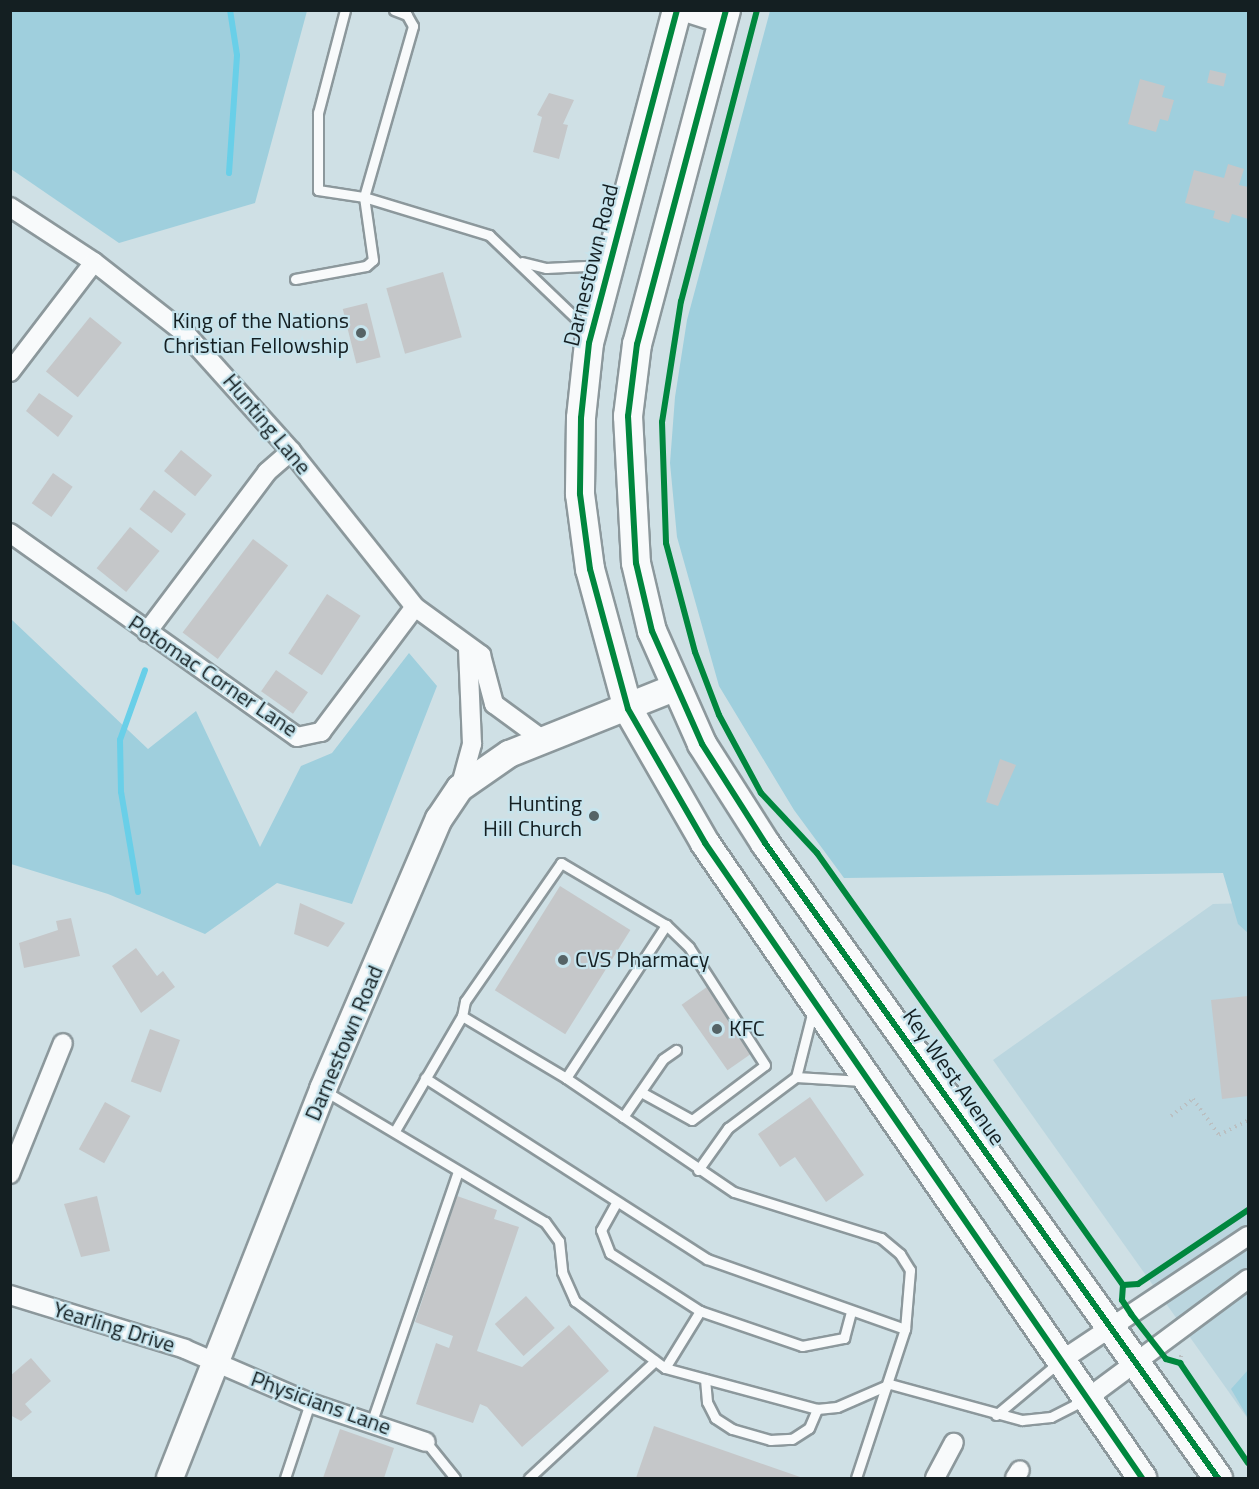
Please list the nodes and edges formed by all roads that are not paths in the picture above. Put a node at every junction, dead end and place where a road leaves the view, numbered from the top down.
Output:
1 (345, 10) edge
2 (394, 10) edge
3 (678, 10) edge
4 (724, 17) edge
5 (364, 197) junction
6 (10, 207) edge
7 (520, 261) junction
8 (94, 262) junction
9 (608, 265) junction
10 (295, 279) dead end
11 (591, 333) junction
12 (10, 372) edge
13 (291, 451) junction
14 (10, 533) edge
15 (415, 607) junction
16 (147, 632) junction
17 (468, 646) junction
18 (674, 688) junction
19 (628, 709) junction
20 (543, 740) junction
21 (460, 788) junction
22 (666, 925) junction
23 (814, 1001) junction
24 (462, 1016) junction
25 (63, 1043) dead end
26 (676, 1050) dead end
27 (796, 1077) junction
28 (425, 1078) junction
29 (566, 1078) junction
30 (868, 1082) junction
31 (323, 1089) junction
32 (641, 1092) junction
33 (623, 1117) junction
34 (396, 1129) junction
35 (698, 1170) junction
36 (458, 1171) junction
37 (10, 1174) edge
38 (616, 1203) junction
39 (1248, 1236) edge
40 (1248, 1279) edge
41 (10, 1295) edge
42 (700, 1311) junction
43 (851, 1311) junction
44 (1110, 1328) junction
45 (904, 1329) junction
46 (1145, 1353) junction
47 (655, 1361) junction
48 (1059, 1362) junction
49 (216, 1363) junction
50 (665, 1368) junction
51 (705, 1379) junction
52 (890, 1384) junction
53 (1085, 1400) junction
54 (310, 1403) junction
55 (817, 1409) junction
56 (996, 1415) junction
57 (372, 1421) junction
58 (426, 1442) joint
59 (954, 1443) dead end
60 (170, 1479) edge
61 (285, 1479) edge
62 (455, 1479) edge
63 (529, 1479) edge
64 (856, 1479) edge
65 (935, 1479) edge
66 (1142, 1479) edge
67 (1218, 1479) edge

1 - 5 lane
2 - 5 lane
3 - 4 street
3 - 9 main road, Darnestown Road
4 - 18 main road
5 - 7 lane
5 - 10 lane
6 - 8 street, Hunting Lane
7 - 9 lane
7 - 11 lane
8 - 12 street
8 - 13 street, Hunting Lane
9 - 11 main road, Darnestown Road
11 - 19 main road, Darnestown Road
13 - 15 street, Hunting Lane
13 - 16 street
14 - 16 street, Potomac Corner Lane
15 - 16 street, Potomac Corner Lane
15 - 17 street, Hunting Lane
17 - 20 street, Hunting Lane
17 - 21 street
18 - 19 main road, Darnestown Road
18 - 44 main road, Key West Avenue
19 - 20 main road, Darnestown Road
19 - 23 main road
20 - 21 main road, Darnestown Road
21 - 31 main road, Darnestown Road
22 - 24 lane
22 - 29 lane
22 - 32 lane
23 - 27 lane
23 - 30 main road
24 - 28 lane
24 - 29 lane
25 - 37 street
26 - 32 lane
27 - 30 lane
27 - 35 lane
28 - 34 lane
28 - 38 lane
29 - 33 lane
30 - 48 main road
31 - 34 lane
31 - 49 main road, Darnestown Road
32 - 33 lane
33 - 35 lane
34 - 36 lane
35 - 45 lane
36 - 47 lane
36 - 57 lane
38 - 42 lane
38 - 43 lane
39 - 44 street
40 - 46 street
41 - 49 street, Yearling Drive
42 - 43 lane
42 - 50 lane
43 - 45 lane
44 - 46 main road, Key West Avenue
44 - 48 street
45 - 52 lane
46 - 53 street
46 - 67 main road, Key West Avenue
47 - 50 lane
47 - 63 lane
48 - 53 main road
48 - 56 lane
49 - 54 street, Physicians Lane
49 - 60 main road, Darnestown Road
50 - 51 lane
51 - 55 lane
51 - 55 lane
52 - 55 lane
52 - 56 lane
52 - 64 lane
53 - 56 lane
53 - 66 main road
54 - 57 street, Physicians Lane
54 - 61 lane
57 - 58 street, Physicians Lane
58 - 62 lane
59 - 65 street

